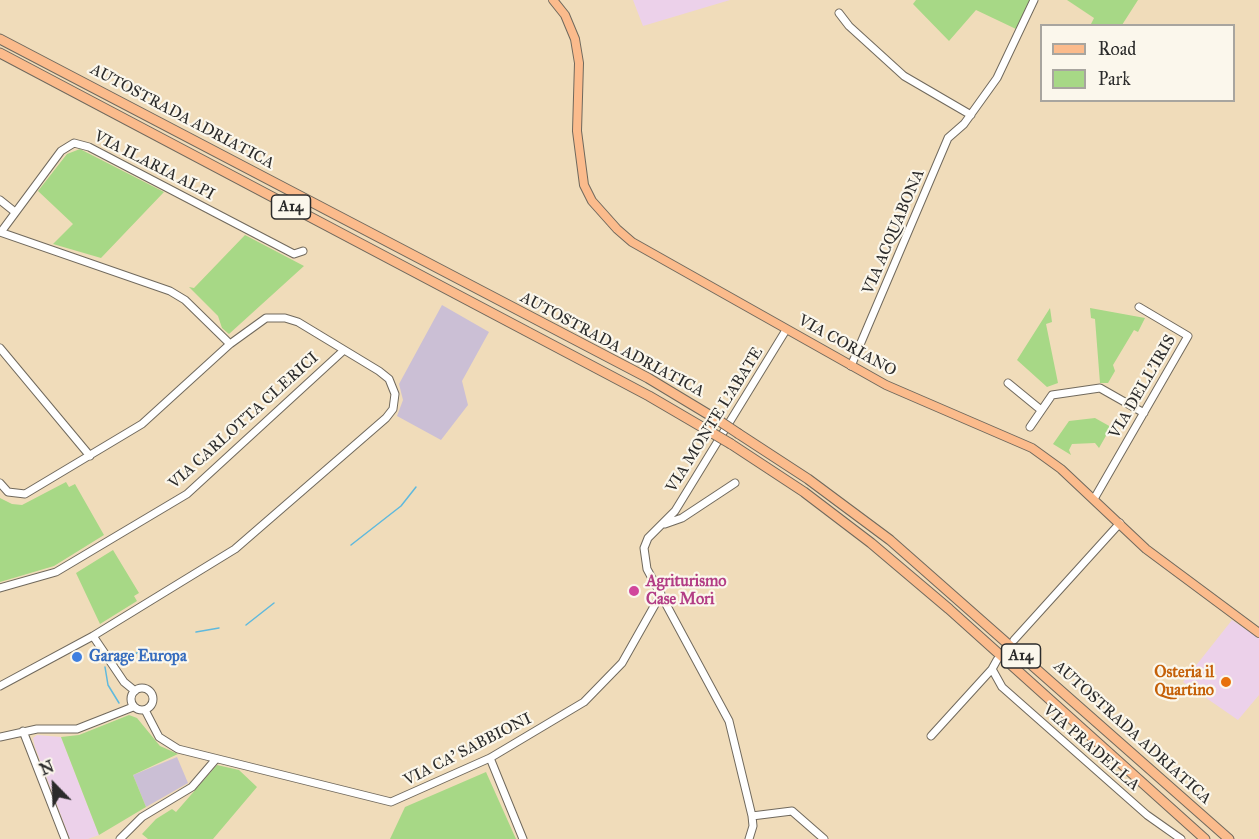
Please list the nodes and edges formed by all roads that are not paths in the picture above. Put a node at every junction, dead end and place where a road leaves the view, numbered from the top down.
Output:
1 (554, 0) edge
2 (1034, 0) edge
3 (839, 13) dead end
4 (0, 39) edge
5 (0, 53) edge
6 (971, 115) junction
7 (0, 200) edge
8 (15, 212) junction
9 (1, 232) edge
10 (303, 251) dead end
11 (1139, 307) dead end
12 (786, 330) junction
13 (230, 344) junction
14 (344, 350) junction
15 (2, 352) edge
16 (851, 366) junction
17 (1008, 383) dead end
18 (1041, 410) junction
19 (1144, 413) junction
20 (1030, 428) dead end
21 (90, 456) junction
22 (0, 483) edge
23 (735, 483) dead end
24 (1094, 499) junction
25 (1120, 523) junction
26 (664, 524) junction
27 (0, 588) edge
28 (661, 594) junction
29 (1259, 633) edge
30 (93, 636) junction
31 (1014, 640) dead end
32 (998, 660) dead end
33 (992, 669) junction
34 (0, 686) edge
35 (135, 691) junction
36 (133, 707) junction
37 (145, 710) junction
38 (23, 731) junction
39 (931, 736) dead end
40 (0, 737) edge
41 (490, 758) junction
42 (216, 759) junction
43 (752, 816) junction
44 (65, 839) edge
45 (120, 839) edge
46 (523, 839) edge
47 (748, 839) edge
48 (824, 839) edge
49 (1181, 839) edge
50 (1205, 839) edge
51 (1229, 839) edge

1 - 12 main road, VIA CORIANO
2 - 6 street, VIA ACQUABONA
3 - 6 street
4 - 51 highway, AUTOSTRADA ADRIATICA / A14, bridge
5 - 50 highway, AUTOSTRADA ADRIATICA / A14, bridge
6 - 16 street, VIA ACQUABONA
7 - 8 street
8 - 9 street, VIA ILARIA ALPI
8 - 10 street, VIA ILARIA ALPI
9 - 13 street
11 - 19 street, VIA DELL'IRIS
12 - 16 main road, VIA CORIANO
12 - 26 street, VIA MONTE L'ABATE
13 - 14 street
13 - 21 street
14 - 27 street, VIA CARLOTTA CLERICI
14 - 30 street
15 - 21 street
16 - 24 main road, VIA CORIANO
17 - 18 street
18 - 19 street
18 - 20 street
19 - 24 street, VIA DELL'IRIS
21 - 22 street
23 - 26 street, VIA MONTE L'ABATE
24 - 25 main road, VIA CORIANO
25 - 29 main road, VIA CORIANO
25 - 31 street
26 - 28 street, VIA MONTE L'ABATE
28 - 41 street, VIA CA' SABBIONI
28 - 43 street, VIA MONTE L'ABATE
30 - 34 street
30 - 35 street
32 - 33 street
33 - 39 street
33 - 49 street, VIA PRADELLA
35 - 36 street
35 - 37 street
36 - 37 street
36 - 38 street
37 - 42 street, VIA CA' SABBIONI
38 - 40 street
38 - 44 street
41 - 42 street, VIA CA' SABBIONI
41 - 46 street
42 - 45 street
43 - 47 street
43 - 48 street

